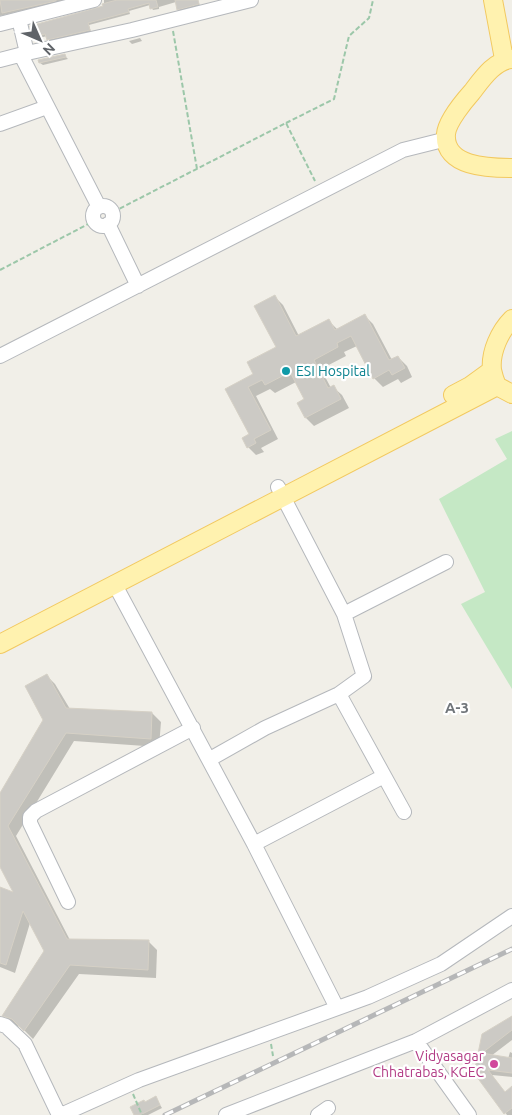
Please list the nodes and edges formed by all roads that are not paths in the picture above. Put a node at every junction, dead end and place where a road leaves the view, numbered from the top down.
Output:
1 (94, 0) edge
2 (252, 0) edge
3 (493, 0) edge
4 (19, 19) junction
5 (0, 24) edge
6 (27, 53) junction
7 (508, 59) edge
8 (0, 60) edge
9 (47, 107) junction
10 (0, 124) edge
11 (447, 139) junction
12 (512, 168) edge
13 (98, 207) junction
14 (110, 218) junction
15 (138, 286) junction
16 (512, 319) edge
17 (0, 356) edge
18 (500, 383) edge
19 (280, 491) junction
20 (446, 562) dead end
21 (114, 583) junction
22 (344, 614) junction
23 (0, 632) edge
24 (0, 644) edge
25 (339, 694) junction
26 (192, 728) junction
27 (210, 759) junction
28 (384, 776) junction
29 (404, 812) dead end
30 (254, 844) junction
31 (68, 902) dead end
32 (512, 916) edge
33 (512, 990) edge
34 (337, 1008) junction
35 (0, 1024) edge
36 (416, 1041) junction
37 (255, 1110) edge
38 (60, 1115) edge
39 (226, 1115) edge
40 (469, 1115) edge

1 - 4 street
2 - 6 street
3 - 7 main road
4 - 5 street
4 - 6 street
6 - 8 street
6 - 9 street
7 - 11 main road
9 - 10 street
9 - 13 street
11 - 12 main road
11 - 15 street
13 - 14 street
13 - 14 street
14 - 15 street
15 - 17 street
16 - 18 main road
18 - 19 main road
19 - 21 main road
19 - 22 street
19 - 23 main road
20 - 22 street
21 - 24 main road
21 - 26 street
22 - 25 street
25 - 27 street
25 - 28 street
26 - 27 street
26 - 31 street
27 - 30 street
28 - 29 street
28 - 30 street
30 - 34 street
32 - 34 street
33 - 36 street
34 - 38 street
35 - 38 street
36 - 37 street
36 - 40 street
37 - 39 street

